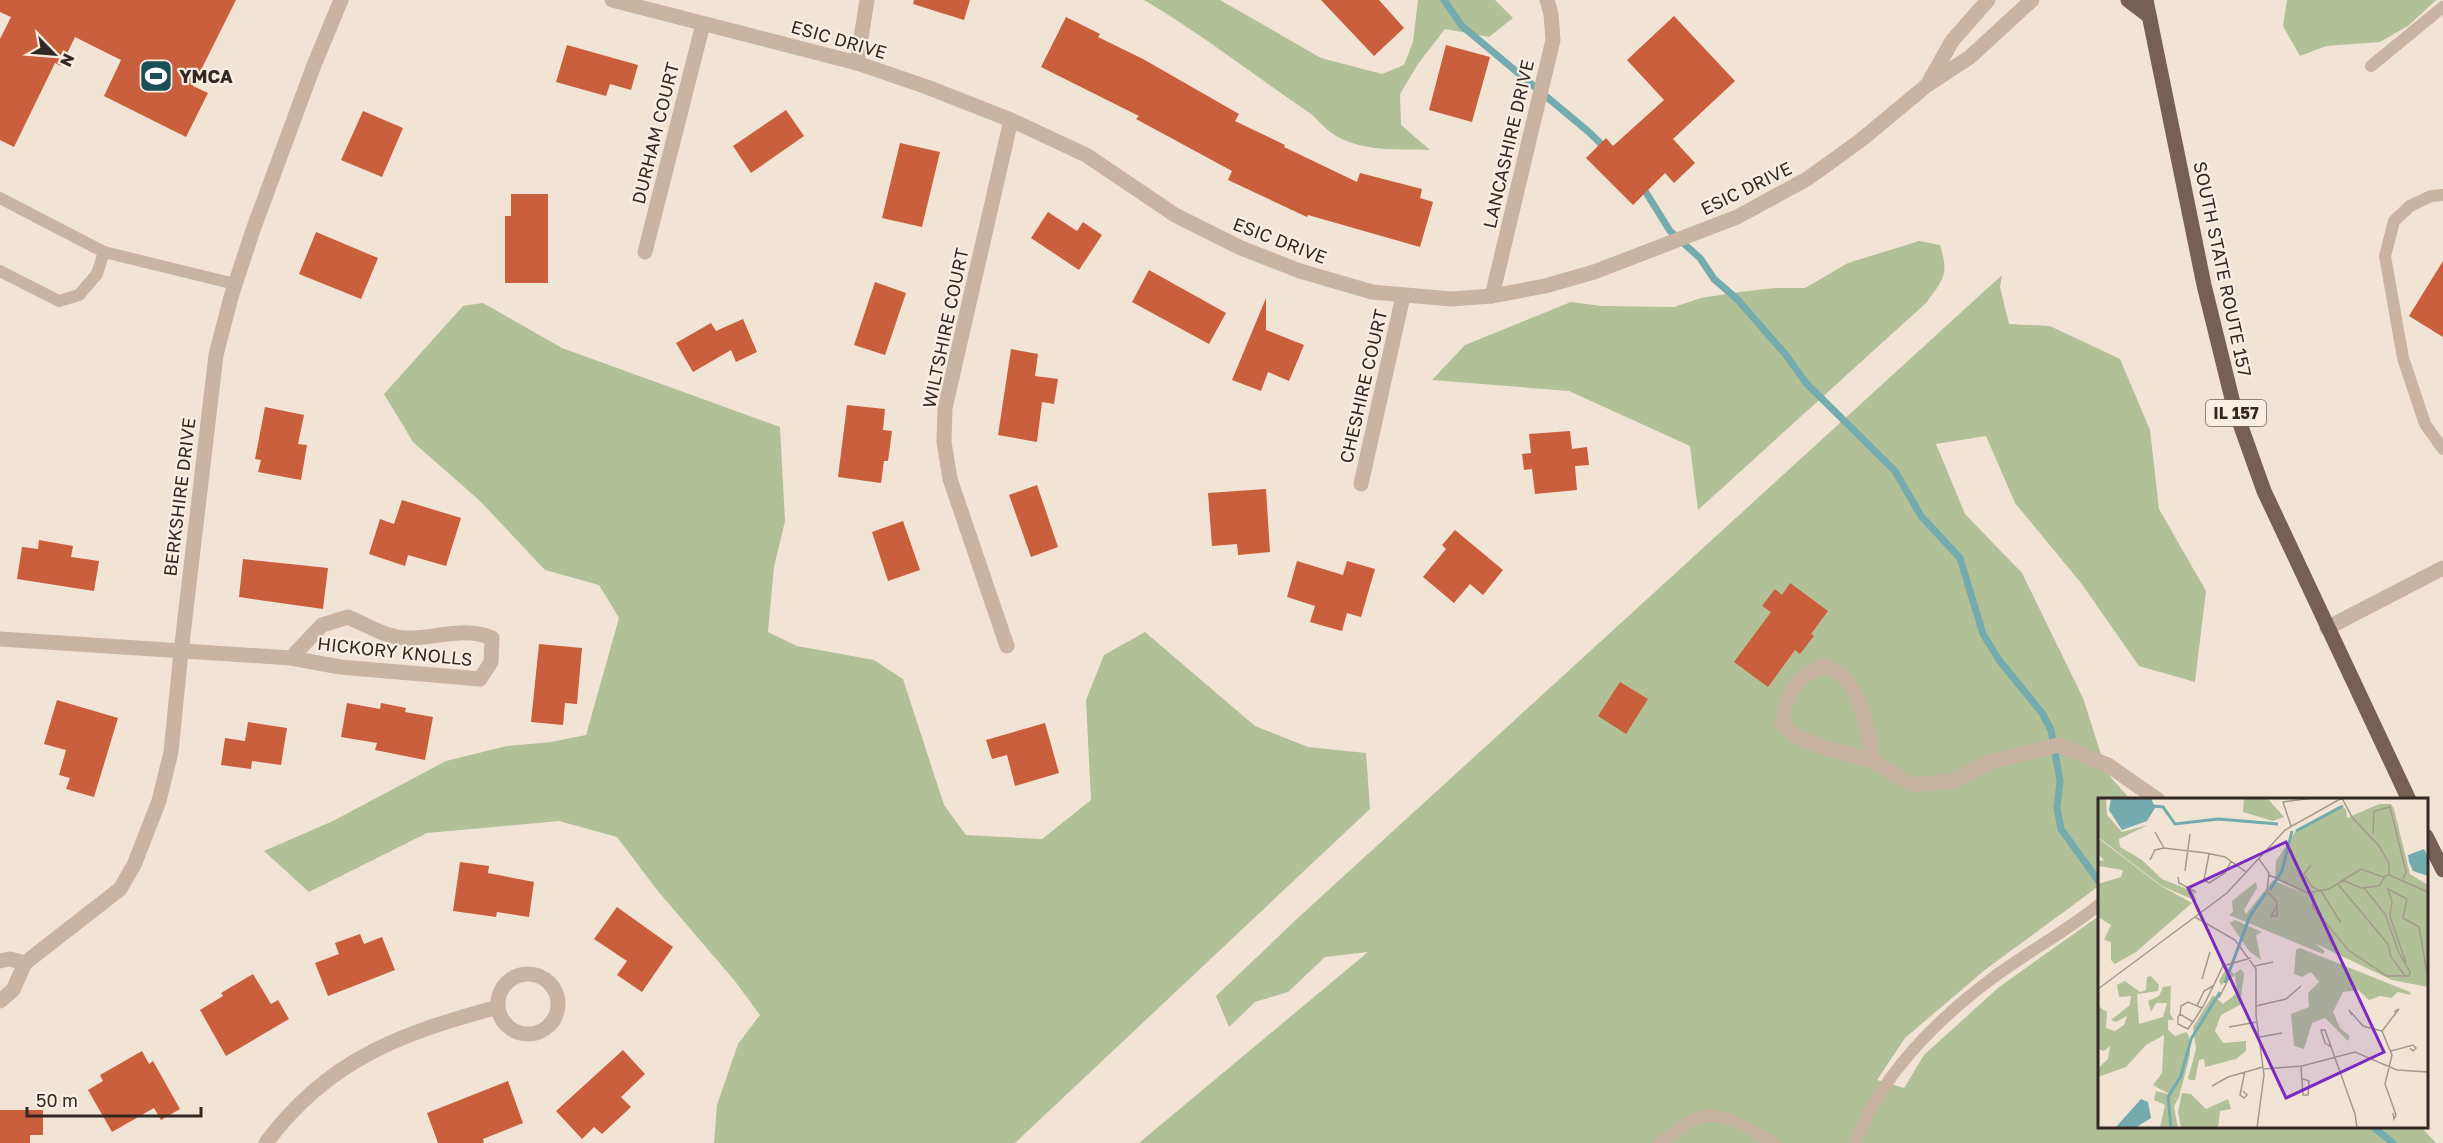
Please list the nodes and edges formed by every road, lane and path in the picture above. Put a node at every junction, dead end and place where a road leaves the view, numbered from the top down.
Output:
1 (341, 0) edge
2 (612, 0) edge
3 (867, 0) edge
4 (1547, 0) edge
5 (1988, 0) edge
6 (2032, 0) edge
7 (2128, 0) edge
8 (2146, 0) edge
9 (2443, 7) edge
10 (2149, 16) junction
11 (703, 24) junction
12 (857, 63) junction
13 (2371, 66) dead end
14 (1926, 86) junction
15 (1011, 120) junction
16 (2443, 195) edge
17 (0, 198) edge
18 (104, 252) junction
19 (645, 252) dead end
20 (0, 272) edge
21 (235, 284) junction
22 (1492, 296) junction
23 (1403, 297) junction
24 (2443, 449) edge
25 (1361, 484) dead end
26 (2443, 568) edge
27 (2327, 628) junction
28 (0, 639) edge
29 (1007, 645) dead end
30 (181, 652) junction
31 (291, 658) junction
32 (1873, 761) junction
33 (2155, 798) edge
34 (2408, 798) edge
35 (2428, 838) edge
36 (2443, 870) edge
37 (2098, 905) edge
38 (0, 961) edge
39 (25, 963) junction
40 (0, 1001) edge
41 (498, 1007) junction
42 (266, 1143) edge
43 (1658, 1143) edge
44 (1774, 1143) edge
45 (1855, 1143) edge

1 - 21 street, BERKSHIRE DRIVE
2 - 11 street, ESIC DRIVE
3 - 12 street
4 - 22 street, LANCASHIRE DRIVE
5 - 14 street, ESIC DRIVE
6 - 14 street, ESIC DRIVE
7 - 10 main road
8 - 10 main road, SOUTH STATE ROUTE 157 / IL 157
9 - 13 lane
10 - 27 main road, SOUTH STATE ROUTE 157 / IL 157
11 - 12 street, ESIC DRIVE
11 - 19 street, DURHAM COURT
12 - 15 street, ESIC DRIVE
14 - 22 street, ESIC DRIVE
15 - 23 street, ESIC DRIVE
15 - 29 street, WILTSHIRE COURT
16 - 24 lane
17 - 18 lane
18 - 20 lane
18 - 21 lane
21 - 30 street, BERKSHIRE DRIVE
22 - 23 street, ESIC DRIVE
23 - 25 street, CHESHIRE COURT
26 - 27 street
27 - 34 main road, SOUTH STATE ROUTE 157 / IL 157
28 - 30 street, HICKORY KNOLLS
30 - 31 street, HICKORY KNOLLS
30 - 39 street, BERKSHIRE DRIVE
31 - 31 street, HICKORY KNOLLS
32 - 32 street
32 - 33 street
35 - 36 main road
37 - 45 lane
38 - 39 street
39 - 40 street, BERKSHIRE DRIVE
41 - 41 street
41 - 42 street
43 - 44 lane

